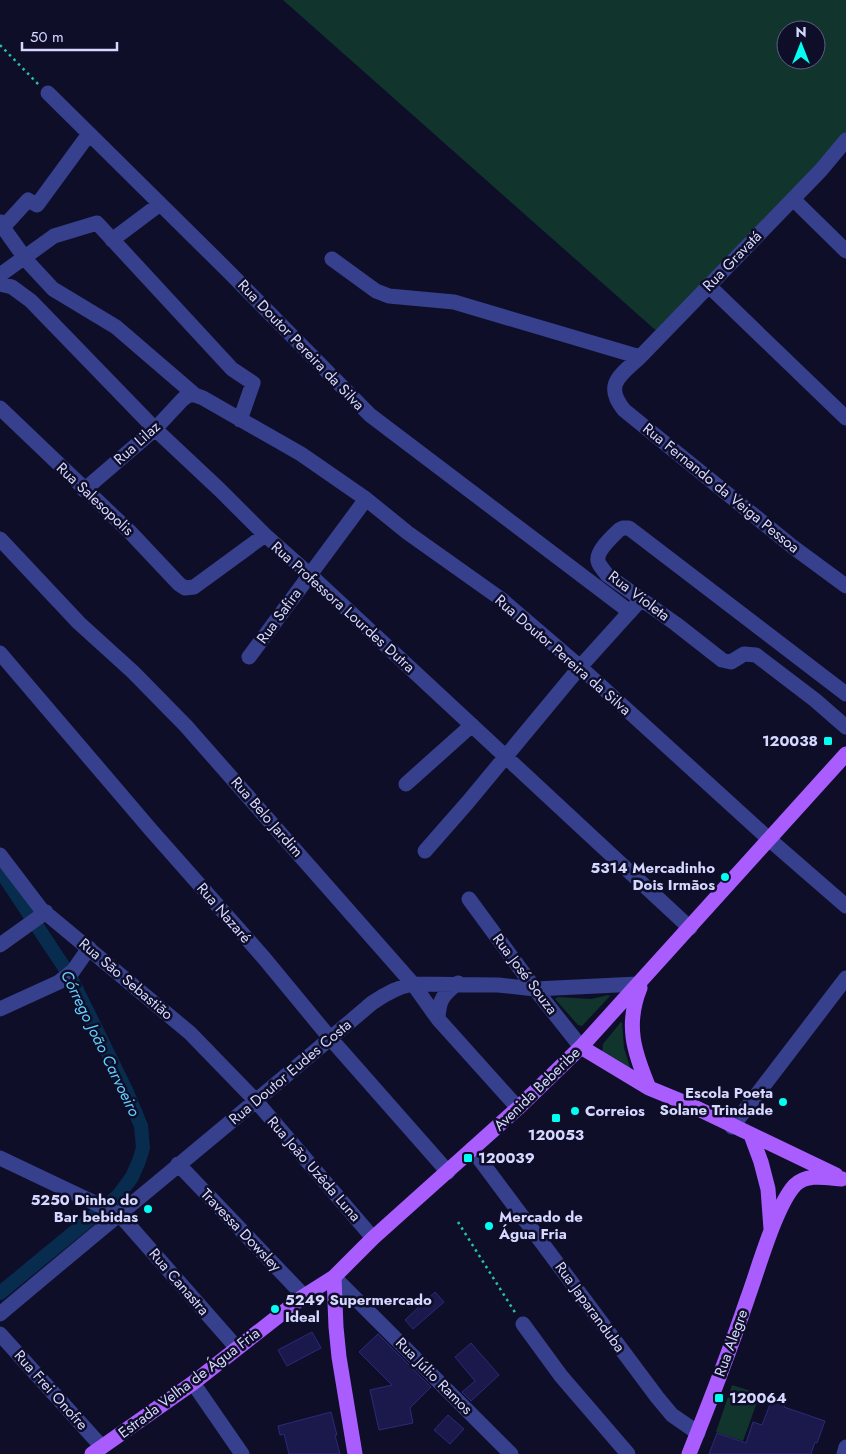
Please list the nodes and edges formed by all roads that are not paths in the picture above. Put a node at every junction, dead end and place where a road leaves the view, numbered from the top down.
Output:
1 (48, 93) road end
2 (89, 134) junction
3 (846, 140) edge
4 (793, 199) junction
5 (160, 204) junction
6 (0, 223) edge
7 (112, 240) junction
8 (846, 250) edge
9 (24, 256) junction
10 (332, 259) dead end
11 (0, 275) edge
12 (0, 284) edge
13 (708, 285) junction
14 (640, 357) junction
15 (616, 379) joint
16 (192, 395) junction
17 (0, 408) edge
18 (846, 418) edge
19 (240, 420) junction
20 (156, 429) junction
21 (84, 490) junction
22 (366, 499) junction
23 (265, 535) junction
24 (0, 539) edge
25 (310, 574) junction
26 (846, 586) edge
27 (635, 605) junction
28 (0, 653) edge
29 (250, 657) dead end
30 (580, 667) junction
31 (846, 694) edge
32 (472, 725) junction
33 (846, 727) edge
34 (846, 754) edge
35 (505, 756) junction
36 (406, 784) dead end
37 (770, 840) junction
38 (425, 851) dead end
39 (0, 855) edge
40 (469, 899) dead end
41 (846, 906) edge
42 (46, 912) junction
43 (690, 928) junction
44 (0, 945) edge
45 (89, 948) junction
46 (846, 978) edge
47 (642, 980) junction
48 (458, 983) junction
49 (414, 984) junction
50 (535, 989) junction
51 (0, 1009) edge
52 (438, 1019) junction
53 (330, 1038) junction
54 (581, 1047) junction
55 (649, 1088) junction
56 (256, 1101) junction
57 (518, 1108) junction
58 (732, 1127) junction
59 (751, 1135) junction
60 (472, 1149) junction
61 (0, 1158) edge
62 (178, 1164) junction
63 (448, 1172) junction
64 (844, 1180) edge
65 (116, 1213) junction
66 (772, 1230) junction
67 (373, 1238) junction
68 (334, 1277) junction
69 (304, 1296) junction
70 (0, 1314) edge
71 (522, 1324) road end
72 (0, 1334) edge
73 (237, 1348) junction
74 (193, 1383) junction
75 (698, 1433) junction
76 (846, 1447) edge
77 (97, 1450) edge
78 (242, 1454) edge
79 (355, 1454) edge
80 (511, 1454) edge
81 (628, 1454) edge
82 (689, 1454) edge
83 (844, 1454) edge

1 - 2 street, Rua Doutor Pereira da Silva
2 - 5 street, Rua Doutor Pereira da Silva
2 - 6 street
3 - 4 street, Rua Gravatá
4 - 8 street
4 - 13 street, Rua Gravatá
5 - 7 street
5 - 27 street, Rua Doutor Pereira da Silva
6 - 9 street, Rua Doutor Pereira da Silva
7 - 9 street
7 - 19 street
9 - 11 street
9 - 16 street, Rua Doutor Pereira da Silva
10 - 14 street
12 - 20 street, Rua Professora Lourdes Dutra
13 - 14 street, Rua Gravatá
13 - 18 street
14 - 15 street, Rua Gravatá
15 - 26 street, Rua Fernando da Veiga Pessoa
16 - 19 street, Rua Doutor Pereira da Silva
16 - 20 street, Rua Lilaz
17 - 21 street, Rua Salesopolis
19 - 22 street, Rua Doutor Pereira da Silva
20 - 21 street, Rua Lilaz
20 - 23 street, Rua Professora Lourdes Dutra
21 - 23 street, Rua Salesopolis
22 - 25 street
22 - 30 street, Rua Doutor Pereira da Silva
23 - 25 street, Rua Professora Lourdes Dutra
24 - 49 street, Rua Belo Jardim
25 - 29 street, Rua Safira
25 - 32 street, Rua Professora Lourdes Dutra
27 - 30 street, Rua Violeta
27 - 31 street, Rua Violeta
27 - 33 street, Rua Violeta
28 - 53 street, Rua Nazaré
30 - 35 street, Rua Violeta
30 - 37 street, Rua Doutor Pereira da Silva
32 - 35 street, Rua Professora Lourdes Dutra
32 - 36 street
34 - 37 main road, Avenida Beberibe
35 - 38 street, Rua Violeta
35 - 43 street, Rua Professora Lourdes Dutra
37 - 41 street, Rua Doutor Pereira da Silva
37 - 43 main road, Avenida Beberibe
39 - 42 street, Rua São Sebastião
40 - 50 street, Rua José Souza
42 - 44 street
42 - 45 street, Rua São Sebastião
43 - 47 main road, Avenida Beberibe
45 - 51 street
45 - 56 street, Rua São Sebastião
46 - 58 street
47 - 50 street, Rua Doutor Eudes Costa
47 - 54 main road, Avenida Beberibe
47 - 55 main road
48 - 49 street, Rua Doutor Eudes Costa
48 - 50 street, Rua Doutor Eudes Costa
48 - 52 street
49 - 52 street, Rua Belo Jardim
49 - 53 street, Rua Doutor Eudes Costa
50 - 54 street, Rua José Souza
52 - 57 street, Rua Belo Jardim
53 - 56 street, Rua Doutor Eudes Costa
53 - 63 street, Rua Nazaré
54 - 55 main road
54 - 57 main road, Avenida Beberibe
55 - 58 main road
56 - 62 street, Rua Doutor Eudes Costa
56 - 67 street, Rua João Uzêda Luna
57 - 60 main road, Avenida Beberibe
58 - 59 main road
59 - 64 main road
59 - 66 main road, Rua Alegre
60 - 63 main road, Avenida Beberibe
60 - 75 street, Rua Japaranduba
61 - 65 street
62 - 65 street, Rua Doutor Eudes Costa
62 - 69 street, Travessa Dowsley
63 - 67 main road, Avenida Beberibe
64 - 66 main road, Rua Alegre
65 - 70 street, Rua Doutor Eudes Costa
65 - 73 street, Rua Canastra
66 - 75 main road, Rua Alegre
67 - 68 main road, Avenida Beberibe
68 - 69 main road, Estrada Velha de Água Fria
68 - 79 main road
68 - 80 street, Rua Júlio Ramos
69 - 73 main road, Estrada Velha de Água Fria
71 - 81 street
72 - 77 street, Rua Frei Onofre
73 - 74 main road, Estrada Velha de Água Fria
74 - 77 main road, Estrada Velha de Água Fria
74 - 78 street
75 - 82 main road, Rua Alegre
76 - 83 street

